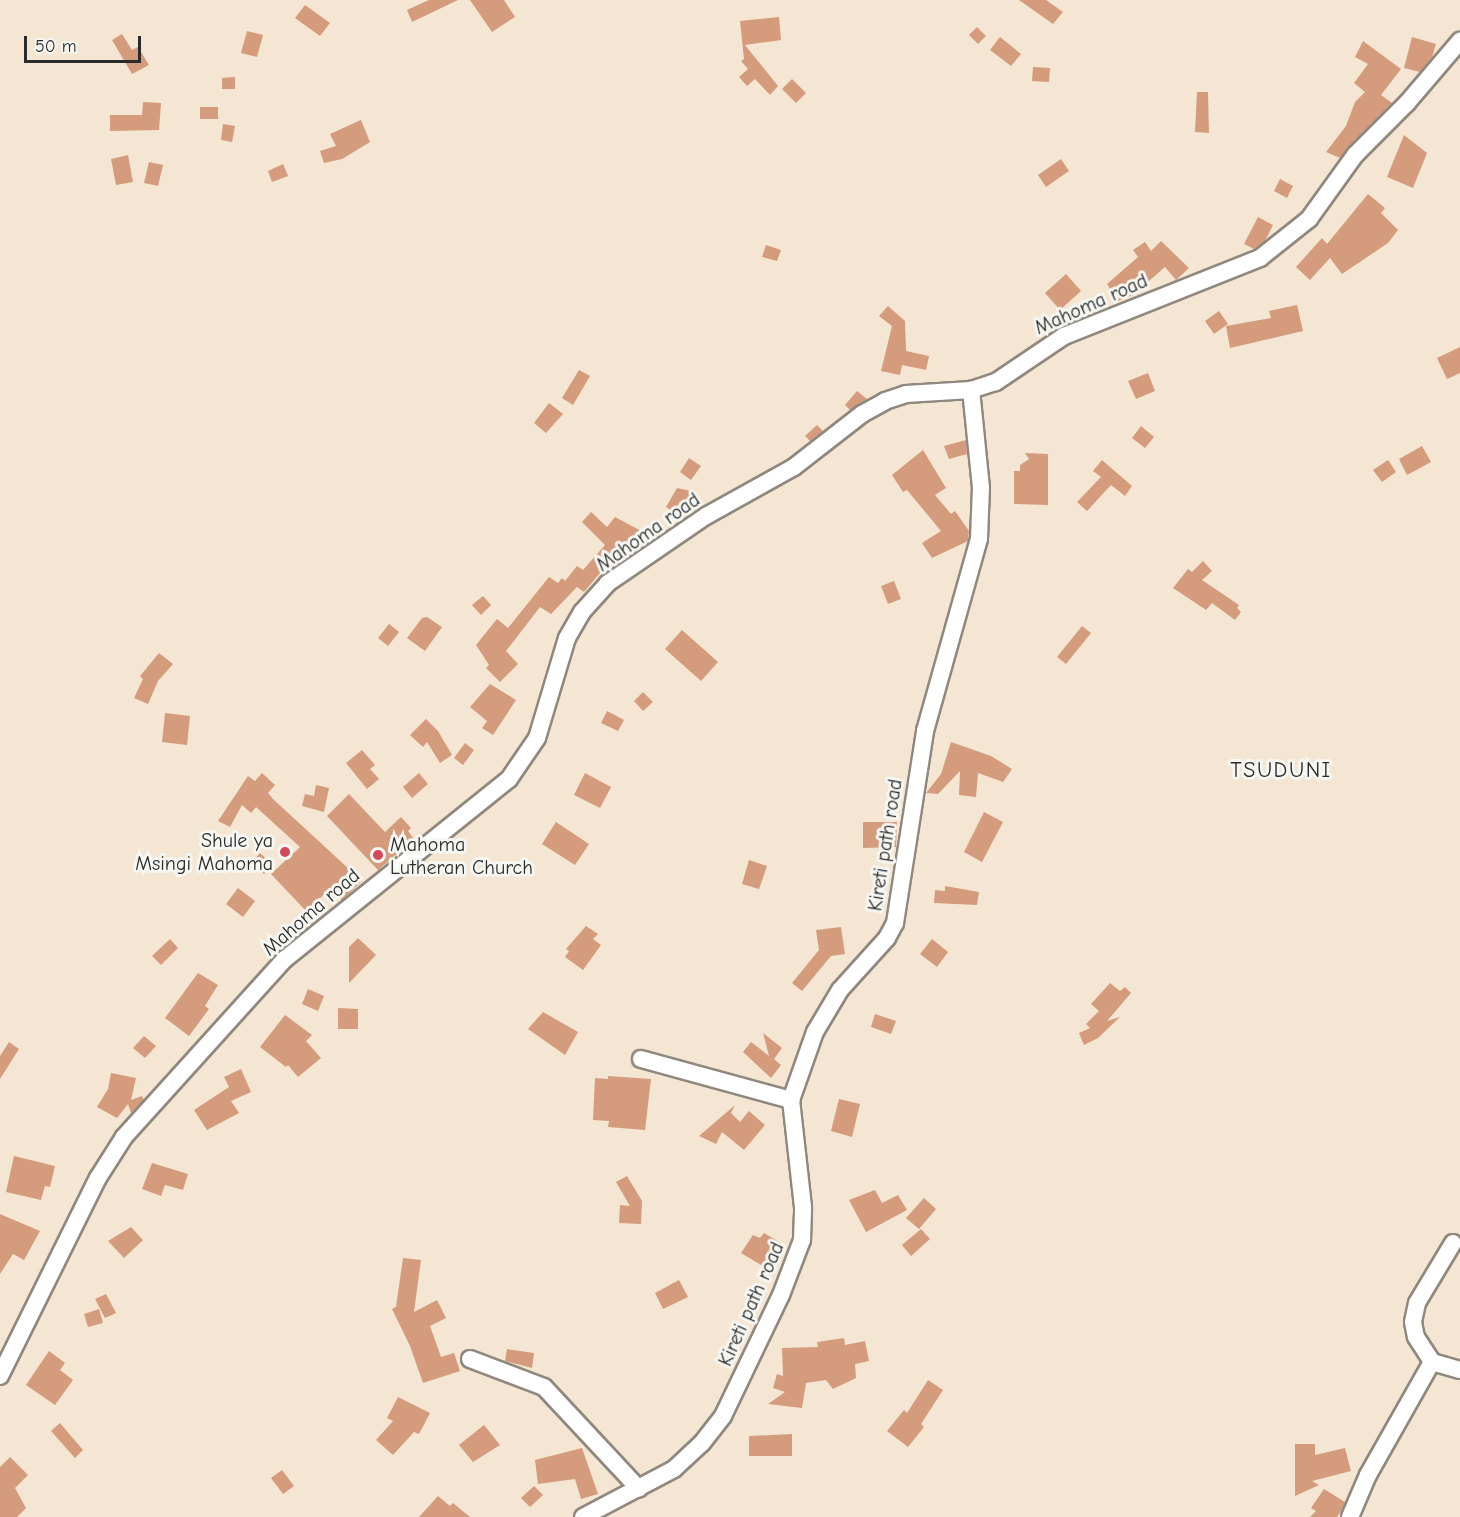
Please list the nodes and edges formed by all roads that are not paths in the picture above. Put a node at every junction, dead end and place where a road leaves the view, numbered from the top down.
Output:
1 (1460, 41) edge
2 (971, 390) junction
3 (640, 1059) dead end
4 (791, 1100) junction
5 (1453, 1243) dead end
6 (470, 1359) dead end
7 (1432, 1362) junction
8 (1460, 1370) edge
9 (0, 1376) edge
10 (639, 1489) junction
11 (583, 1517) edge
12 (1350, 1517) edge

1 - 2 street, Mahoma road
2 - 4 street, Kireti path road
2 - 9 street, Mahoma road
3 - 4 street
4 - 10 street, Kireti path road
5 - 7 street
6 - 10 street
7 - 8 street
7 - 12 street
10 - 11 street, Kireti path road

